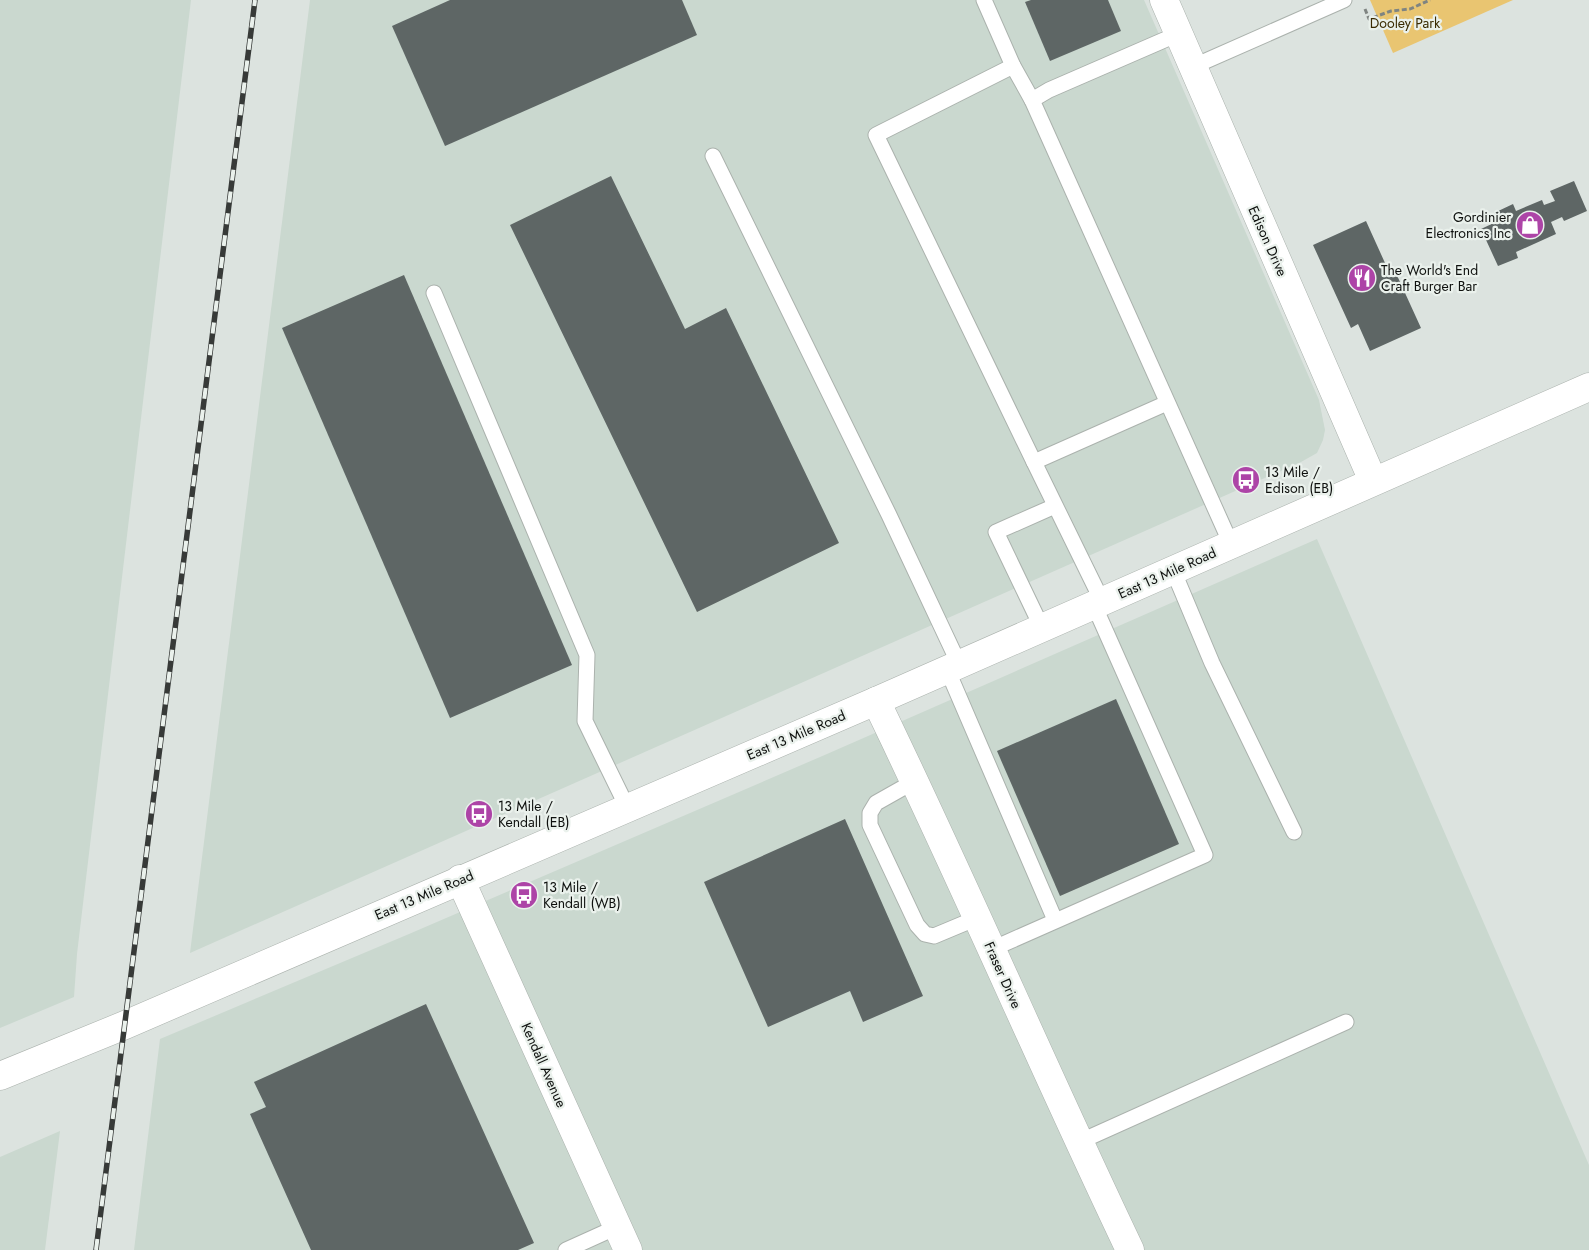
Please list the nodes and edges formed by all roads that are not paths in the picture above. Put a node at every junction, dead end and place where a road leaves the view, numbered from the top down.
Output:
1 (984, 0) edge
2 (1164, 0) edge
3 (1344, 0) edge
4 (1178, 34) junction
5 (1013, 66) junction
6 (1192, 66) junction
7 (1032, 100) junction
8 (712, 156) dead end
9 (434, 292) dead end
10 (1589, 387) edge
11 (1167, 403) junction
12 (1034, 462) junction
13 (1373, 481) junction
14 (1055, 506) junction
15 (1231, 544) junction
16 (1173, 570) junction
17 (1098, 603) junction
18 (1042, 628) junction
19 (953, 666) junction
20 (876, 701) junction
21 (915, 781) junction
22 (628, 807) junction
23 (1294, 832) dead end
24 (460, 880) junction
25 (977, 918) junction
26 (1055, 920) junction
27 (992, 949) junction
28 (1346, 1022) dead end
29 (0, 1076) edge
30 (1079, 1142) junction
31 (622, 1239) edge
32 (566, 1250) edge
33 (1130, 1250) edge

1 - 5 lane
2 - 4 main road, Edison Drive
3 - 6 lane
4 - 6 main road, Edison Drive
4 - 7 lane
5 - 7 lane
5 - 12 lane
6 - 13 main road, Edison Drive
7 - 11 lane
8 - 19 lane
9 - 22 lane
10 - 13 main road, East 13 Mile Road
11 - 12 lane
11 - 15 lane
12 - 14 lane
13 - 15 main road, East 13 Mile Road
14 - 17 lane
14 - 18 lane
15 - 16 main road, East 13 Mile Road
16 - 17 main road, East 13 Mile Road
16 - 23 lane
17 - 18 main road, East 13 Mile Road
17 - 26 lane
18 - 19 main road, East 13 Mile Road
19 - 20 main road, East 13 Mile Road
19 - 26 lane
20 - 21 main road, Fraser Drive
20 - 22 main road, East 13 Mile Road
21 - 25 main road, Fraser Drive
21 - 25 lane
22 - 24 main road, East 13 Mile Road
24 - 29 main road, East 13 Mile Road
24 - 31 main road, Kendall Avenue
25 - 27 main road, Fraser Drive
26 - 27 lane
27 - 30 main road, Fraser Drive
28 - 30 lane
30 - 33 main road, Fraser Drive
31 - 32 lane

